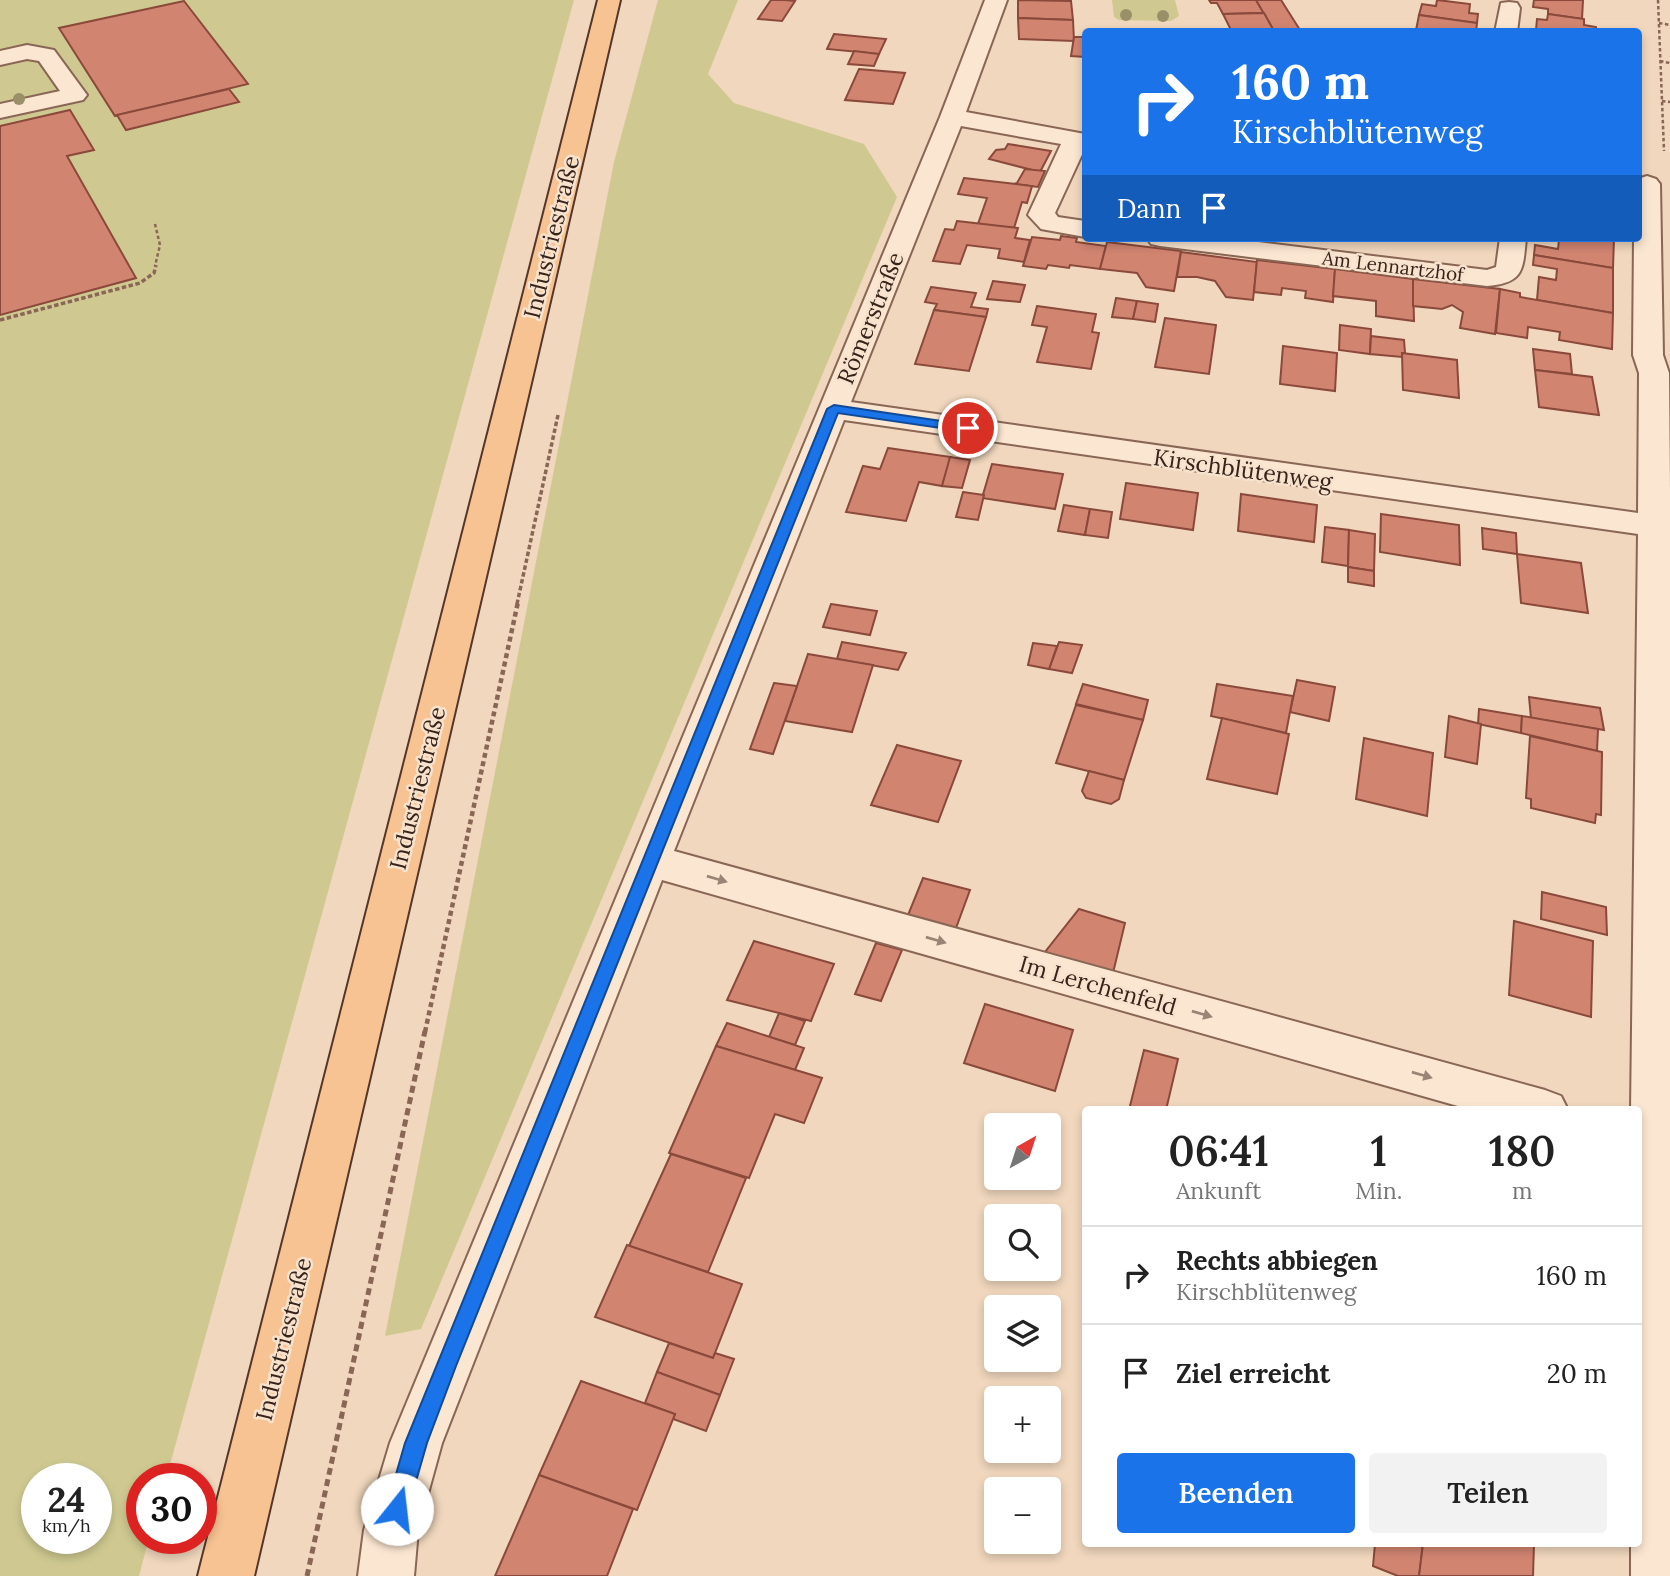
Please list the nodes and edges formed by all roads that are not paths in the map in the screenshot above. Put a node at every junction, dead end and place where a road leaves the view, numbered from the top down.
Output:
1 (609, 0) edge
2 (996, 0) edge
3 (1508, 8) dead end
4 (1506, 28) edge
5 (0, 58) edge
6 (58, 71) junction
7 (35, 76) dead end
8 (0, 111) edge
9 (952, 117) junction
10 (1081, 140) edge
11 (1655, 183) edge
12 (1082, 228) edge
13 (1193, 242) edge
14 (1512, 242) edge
15 (834, 409) junction
16 (1653, 526) junction
17 (651, 861) junction
18 (1531, 1106) edge
19 (1646, 1138) edge
20 (226, 1576) edge
21 (386, 1576) edge
22 (1659, 1576) edge

1 - 20 main road, Industriestraße
2 - 9 street, Römerstraße
3 - 4 street
5 - 6 street
6 - 7 street
6 - 8 street
9 - 10 street
9 - 15 street, Römerstraße
10 - 12 street
11 - 16 street
13 - 14 street, Am Lennartzhof
15 - 16 street, Kirschblütenweg
15 - 17 street, Römerstraße
16 - 19 street
17 -> 18 street, Im Lerchenfeld
17 - 21 street, Römerstraße
19 - 22 street

